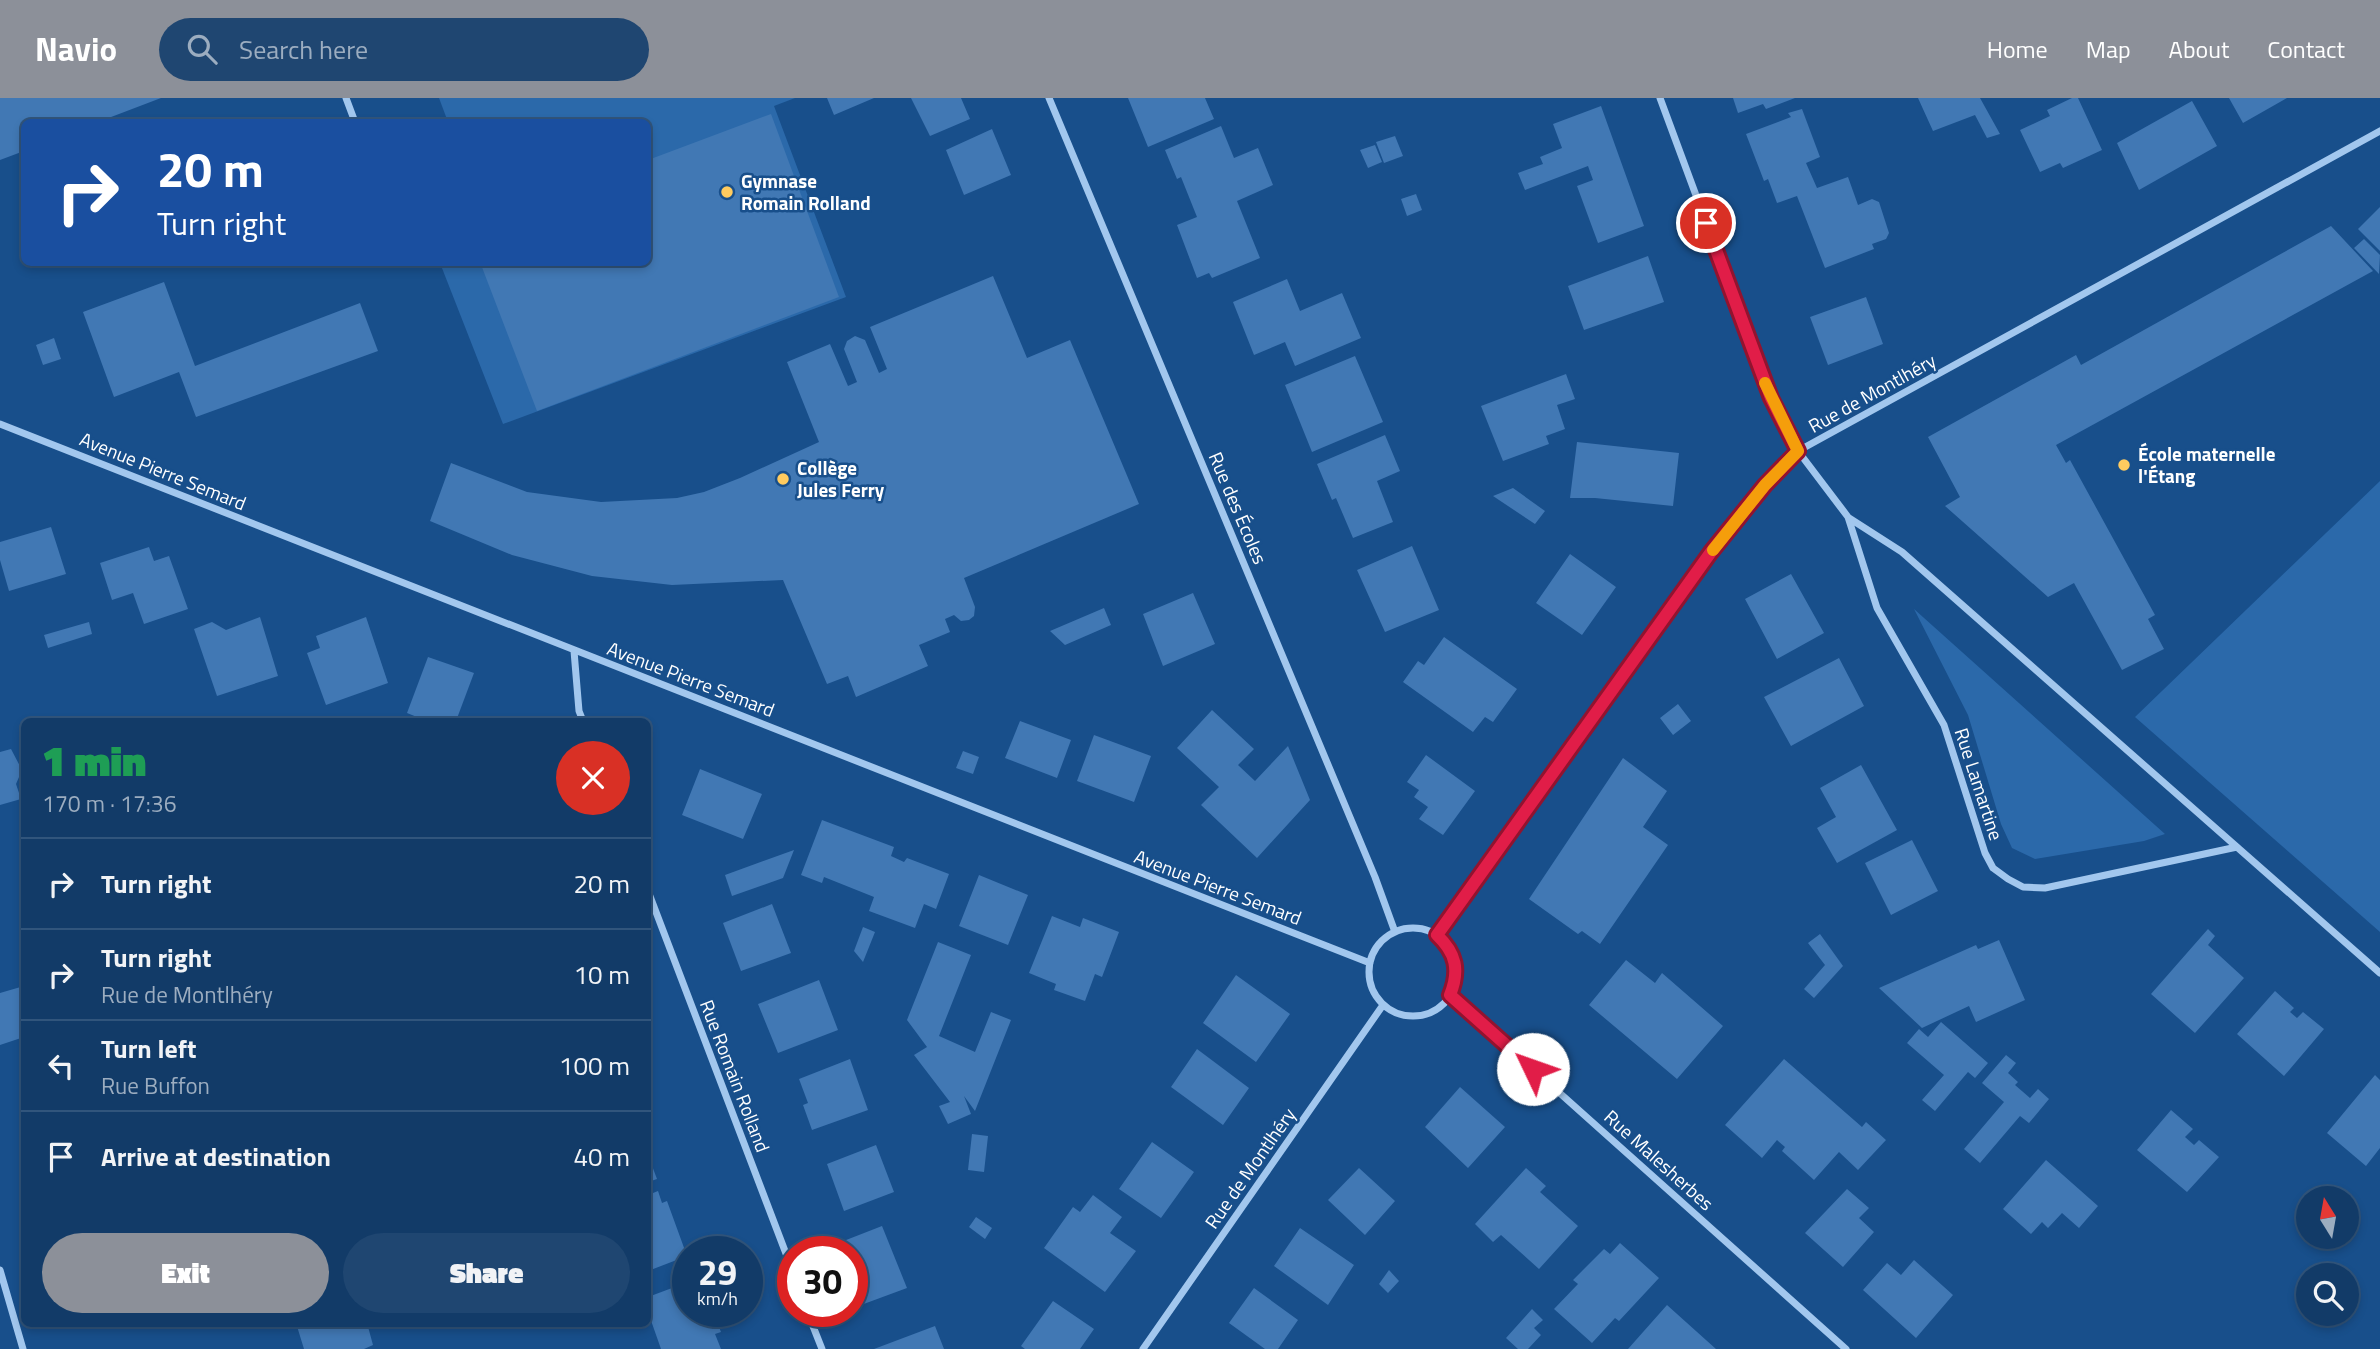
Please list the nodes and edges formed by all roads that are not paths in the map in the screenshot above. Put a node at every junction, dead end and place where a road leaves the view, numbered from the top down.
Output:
1 (346, 98) edge
2 (1049, 98) edge
3 (1660, 98) edge
4 (354, 119) edge
5 (2380, 131) edge
6 (0, 424) edge
7 (1798, 451) junction
8 (1848, 517) junction
9 (575, 650) junction
10 (582, 718) edge
11 (2237, 846) junction
12 (651, 899) edge
13 (1395, 932) junction
14 (1437, 935) junction
15 (1370, 963) junction
16 (2380, 973) edge
17 (1450, 995) junction
18 (1383, 1005) junction
19 (779, 1236) edge
20 (0, 1270) edge
21 (813, 1327) edge
22 (23, 1349) edge
23 (822, 1349) edge
24 (1143, 1349) edge
25 (1846, 1349) edge

1 - 4 street
2 - 13 street, Rue des Écoles
3 - 7 street, Rue Lamartine
5 - 7 street, Rue de Montlhéry
6 - 9 street, Avenue Pierre Semard
7 - 8 street, Rue Lamartine
7 - 14 street, Rue de Montlhéry
8 - 11 street, Rue Lamartine
8 - 11 street, Rue Lamartine
9 - 10 street
9 - 15 street, Avenue Pierre Semard
11 - 16 street, Rue Lamartine
12 - 19 street, Rue Romain Rolland
13 - 14 street
13 - 15 street
14 - 17 street
15 - 18 street
17 - 18 street
17 - 25 street, Rue Malesherbes
18 - 24 street, Rue de Montlhéry
20 - 22 street
21 - 23 street

